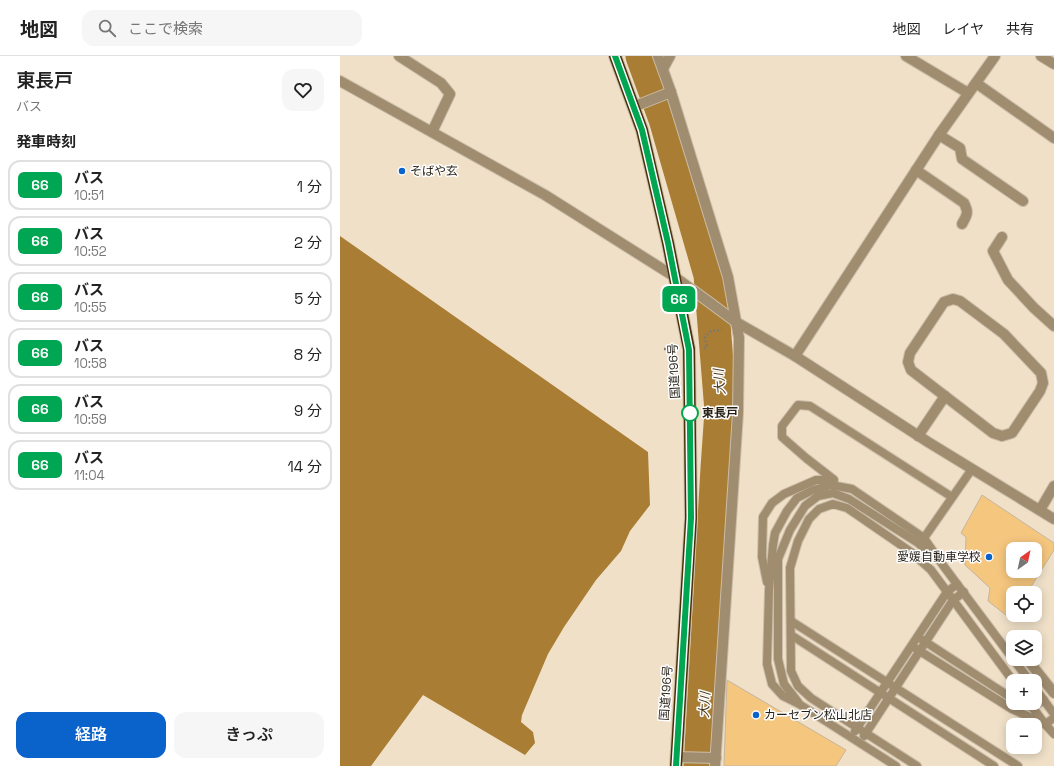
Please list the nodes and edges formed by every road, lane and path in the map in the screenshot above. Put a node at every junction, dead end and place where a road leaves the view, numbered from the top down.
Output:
1 (399, 56) edge
2 (615, 56) edge
3 (658, 56) edge
4 (670, 56) edge
5 (906, 56) edge
6 (995, 56) edge
7 (1041, 56) edge
8 (1054, 64) edge
9 (663, 69) junction
10 (340, 81) edge
11 (976, 83) junction
12 (669, 93) junction
13 (968, 93) junction
14 (633, 106) junction
15 (432, 132) junction
16 (939, 135) junction
17 (1054, 138) edge
18 (916, 170) junction
19 (1023, 201) dead end
20 (962, 224) dead end
21 (1002, 237) dead end
22 (675, 277) junction
23 (736, 322) junction
24 (1054, 326) edge
25 (795, 356) junction
26 (945, 396) junction
27 (918, 436) junction
28 (972, 469) junction
29 (833, 480) junction
30 (1054, 486) edge
31 (852, 489) junction
32 (952, 497) junction
33 (1040, 510) junction
34 (1054, 519) edge
35 (924, 538) junction
36 (942, 564) junction
37 (957, 584) junction
38 (769, 590) junction
39 (947, 592) junction
40 (964, 592) junction
41 (953, 600) junction
42 (790, 621) junction
43 (791, 635) junction
44 (917, 636) junction
45 (925, 642) junction
46 (911, 646) junction
47 (1006, 649) edge
48 (920, 651) junction
49 (1018, 666) edge
50 (1033, 666) edge
51 (1008, 674) edge
52 (1025, 674) edge
53 (887, 682) junction
54 (895, 688) junction
55 (880, 693) junction
56 (1054, 693) edge
57 (1006, 694) edge
58 (1042, 697) edge
59 (888, 698) junction
60 (1044, 700) joint
61 (799, 704) junction
62 (1034, 710) edge
63 (1054, 714) edge
64 (1054, 718) edge
65 (1045, 724) junction
66 (858, 727) junction
67 (866, 733) junction
68 (1054, 734) edge
69 (851, 737) junction
70 (860, 743) junction
71 (714, 761) edge
72 (676, 762) edge
73 (896, 766) edge
74 (917, 766) edge
75 (994, 766) edge
76 (1018, 766) edge

1 - 15 street
2 - 14 highway, 国道196号
3 - 9 street
4 - 9 street
5 - 13 street
6 - 11 street
7 - 8 street
9 - 12 street
10 - 15 street
11 - 13 street
11 - 17 street
12 - 14 street
12 - 23 street
13 - 16 street
14 - 22 highway, 国道196号
15 - 22 street
16 - 18 street
16 - 19 street
18 - 20 street
18 - 25 street
21 - 24 street
22 - 23 street
22 - 72 highway, 国道196号
23 - 25 street
23 - 71 street
25 - 27 street
26 - 26 street
26 - 27 street
27 - 28 street
28 - 32 lane
28 - 33 street
29 - 31 lane
29 - 32 lane
29 - 38 lane
30 - 33 street
31 - 35 lane
31 - 38 lane
32 - 35 lane
33 - 34 street
35 - 36 lane
36 - 37 lane
36 - 61 lane
37 - 39 lane
37 - 40 lane
38 - 61 lane
39 - 41 lane
39 - 42 lane
39 - 44 lane
40 - 41 lane
40 - 47 lane
41 - 45 lane
41 - 51 lane
42 - 43 lane
42 - 53 lane
43 - 55 lane
43 - 66 lane
44 - 45 lane
44 - 46 lane
45 - 48 lane
45 - 57 lane
46 - 48 lane
46 - 53 lane
48 - 54 lane
48 - 65 lane
49 - 52 lane
50 - 56 street
53 - 54 lane
53 - 55 lane
54 - 59 lane
54 - 76 lane
55 - 59 lane
55 - 66 lane
58 - 60 lane
59 - 67 lane
59 - 75 lane
60 - 63 lane
61 - 69 lane
62 - 65 lane
64 - 65 lane
65 - 68 lane
66 - 67 lane
66 - 69 lane
67 - 70 lane
67 - 74 lane
69 - 70 lane
70 - 73 lane
71 - 72 street

